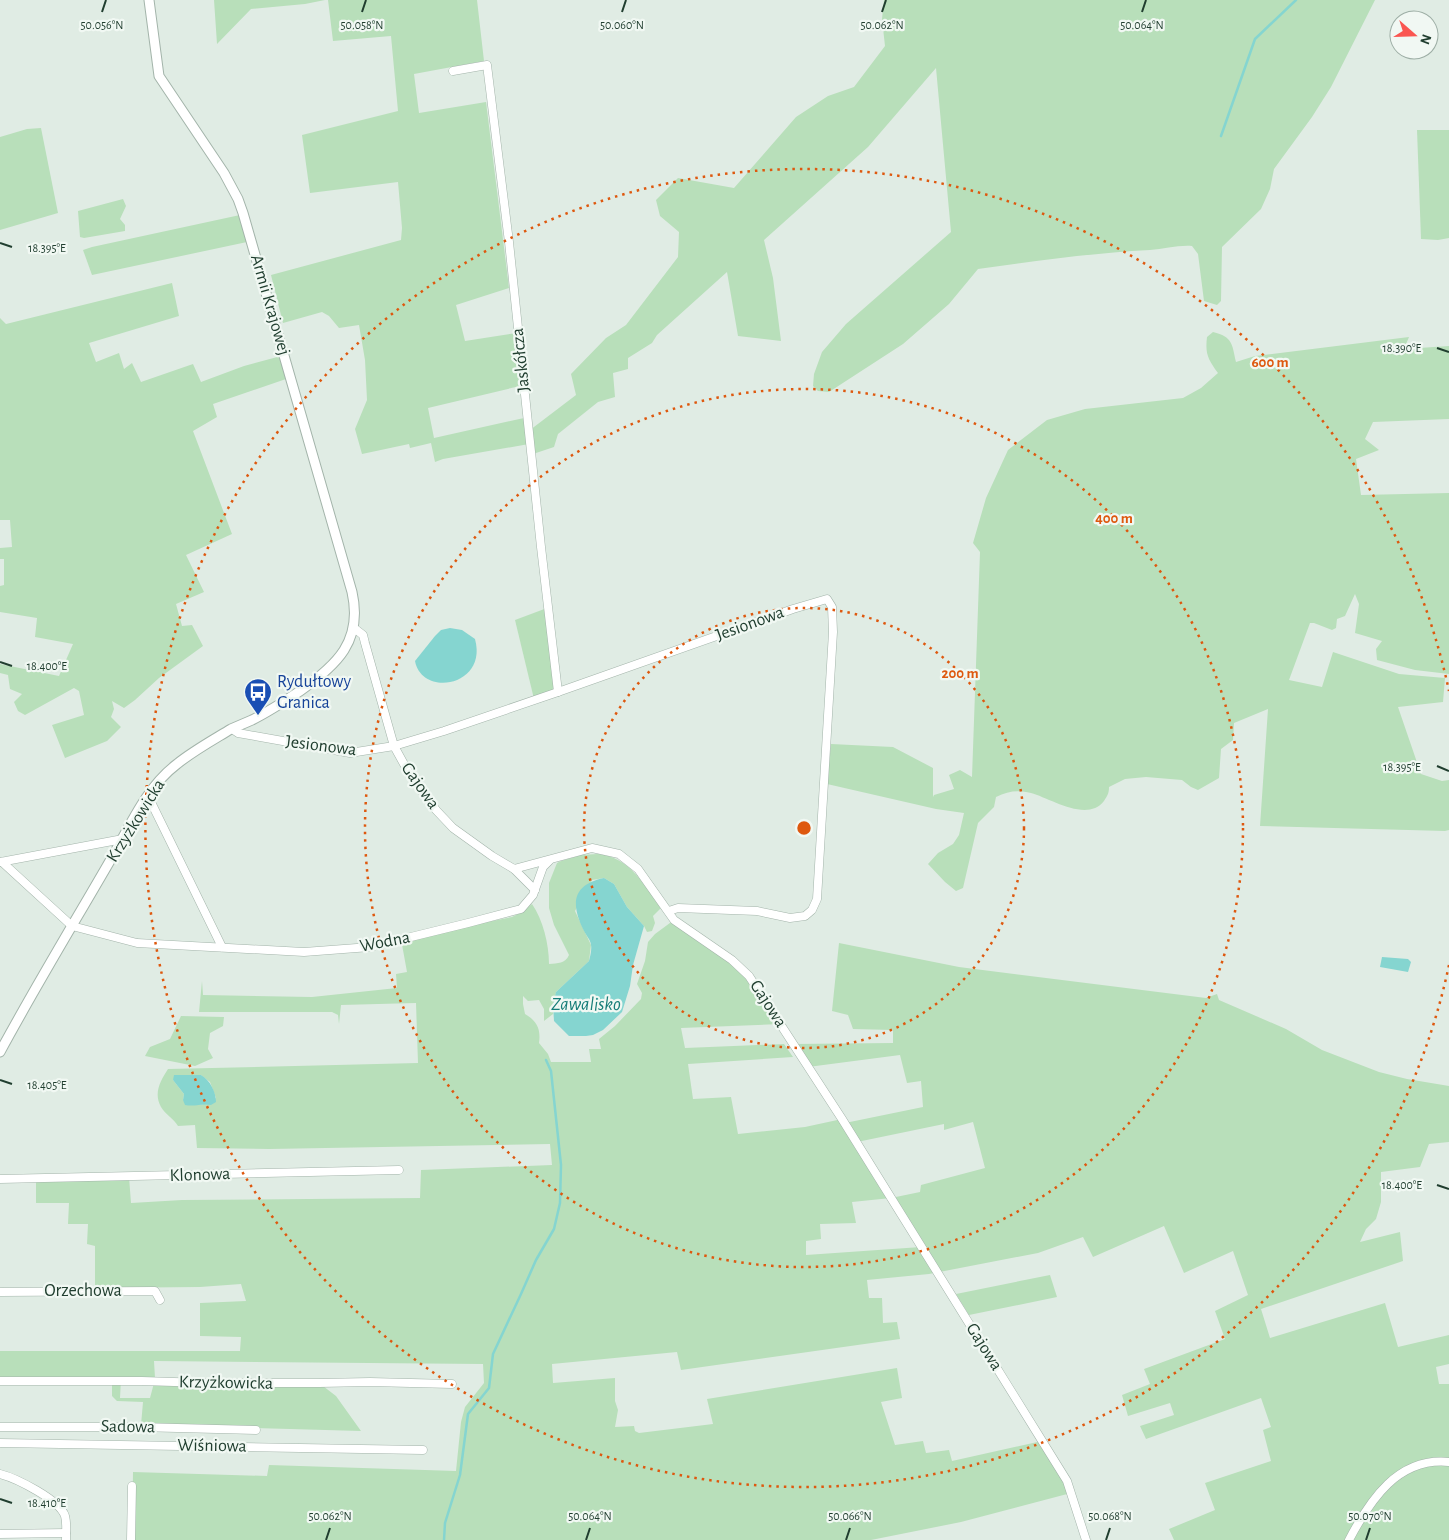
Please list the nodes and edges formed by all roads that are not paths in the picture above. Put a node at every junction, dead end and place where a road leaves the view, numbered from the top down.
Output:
1 (148, 0) edge
2 (453, 71) dead end
3 (354, 628) junction
4 (558, 691) junction
5 (232, 729) junction
6 (394, 746) junction
7 (148, 796) junction
8 (123, 839) junction
9 (550, 859) junction
10 (1, 862) edge
11 (514, 869) junction
12 (534, 890) junction
13 (669, 911) junction
14 (72, 926) junction
15 (222, 948) junction
16 (0, 1052) edge
17 (399, 1170) dead end
18 (0, 1179) edge
19 (0, 1292) edge
20 (160, 1300) dead end
21 (0, 1381) edge
22 (452, 1384) dead end
23 (0, 1427) edge
24 (256, 1430) dead end
25 (0, 1443) edge
26 (423, 1450) dead end
27 (1449, 1462) edge
28 (0, 1474) edge
29 (132, 1486) dead end
30 (0, 1534) edge
31 (66, 1537) edge
32 (131, 1540) edge
33 (1086, 1540) edge
34 (1349, 1540) edge

1 - 3 street, Armii Krajowej
2 - 4 street, Jaskółcza
3 - 5 street, Krzyżkowicka
3 - 6 street, Gajowa
4 - 6 street, Jesionowa
4 - 13 street, Jesionowa
5 - 6 street, Jesionowa
5 - 7 street, Krzyżkowicka
6 - 11 street, Gajowa
7 - 8 street, Krzyżkowicka
7 - 15 street
8 - 10 street
8 - 14 street, Krzyżkowicka
9 - 11 street, Gajowa
9 - 12 street, Wodna
9 - 13 street, Gajowa
10 - 14 street
11 - 12 street
12 - 15 street, Wodna
13 - 33 street, Gajowa
14 - 15 street, Wodna
14 - 16 street, Krzyżkowicka
17 - 18 street, Klonowa
19 - 20 street, Orzechowa
21 - 22 street, Krzyżkowicka
23 - 24 street, Sadowa
25 - 26 street, Wiśniowa
27 - 34 street
28 - 31 street
29 - 32 street
30 - 31 street

